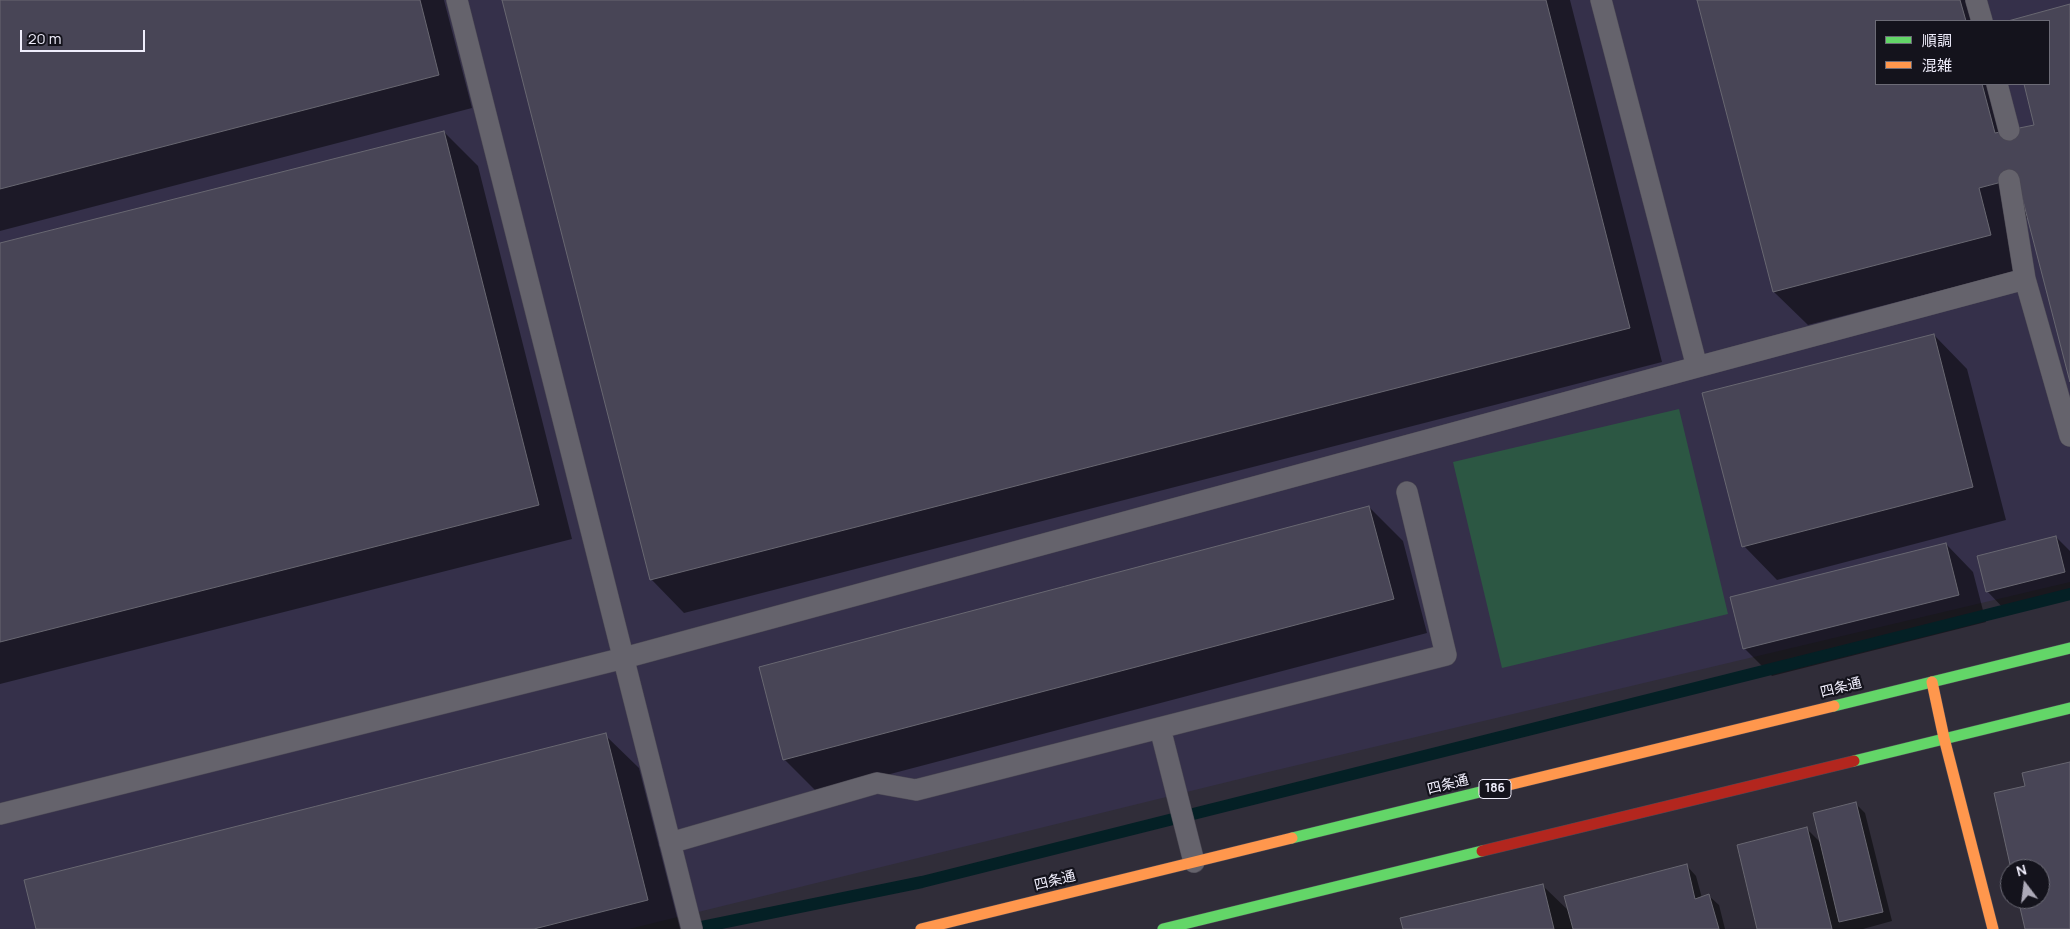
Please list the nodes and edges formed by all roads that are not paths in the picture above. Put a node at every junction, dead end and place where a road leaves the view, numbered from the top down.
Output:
1 (457, 0) edge
2 (1601, 0) edge
3 (1976, 0) edge
4 (1982, 20) edge
5 (1997, 85) edge
6 (2009, 130) dead end
7 (2009, 180) dead end
8 (2025, 279) junction
9 (1696, 366) junction
10 (2070, 436) edge
11 (1407, 492) dead end
12 (2070, 648) edge
13 (624, 658) junction
14 (1932, 682) junction
15 (2070, 708) edge
16 (1160, 728) junction
17 (1944, 738) junction
18 (0, 814) edge
19 (670, 843) junction
20 (1194, 862) junction
21 (690, 923) edge
22 (920, 929) edge
23 (1163, 929) edge
24 (1993, 929) edge

1 - 13 lane
2 - 9 lane
3 - 4 lane
5 - 6 lane
7 - 8 lane
8 - 9 lane
8 - 10 lane
9 - 13 lane
11 - 16 lane
12 - 14 main road, 四条通 / 186
13 - 18 lane
13 - 19 lane
14 - 17 main road
14 - 20 main road, 四条通 / 186
15 - 17 main road
16 - 19 lane
16 - 20 lane
17 - 23 main road
17 - 24 main road
19 - 21 lane
20 - 22 main road, 四条通 / 186

